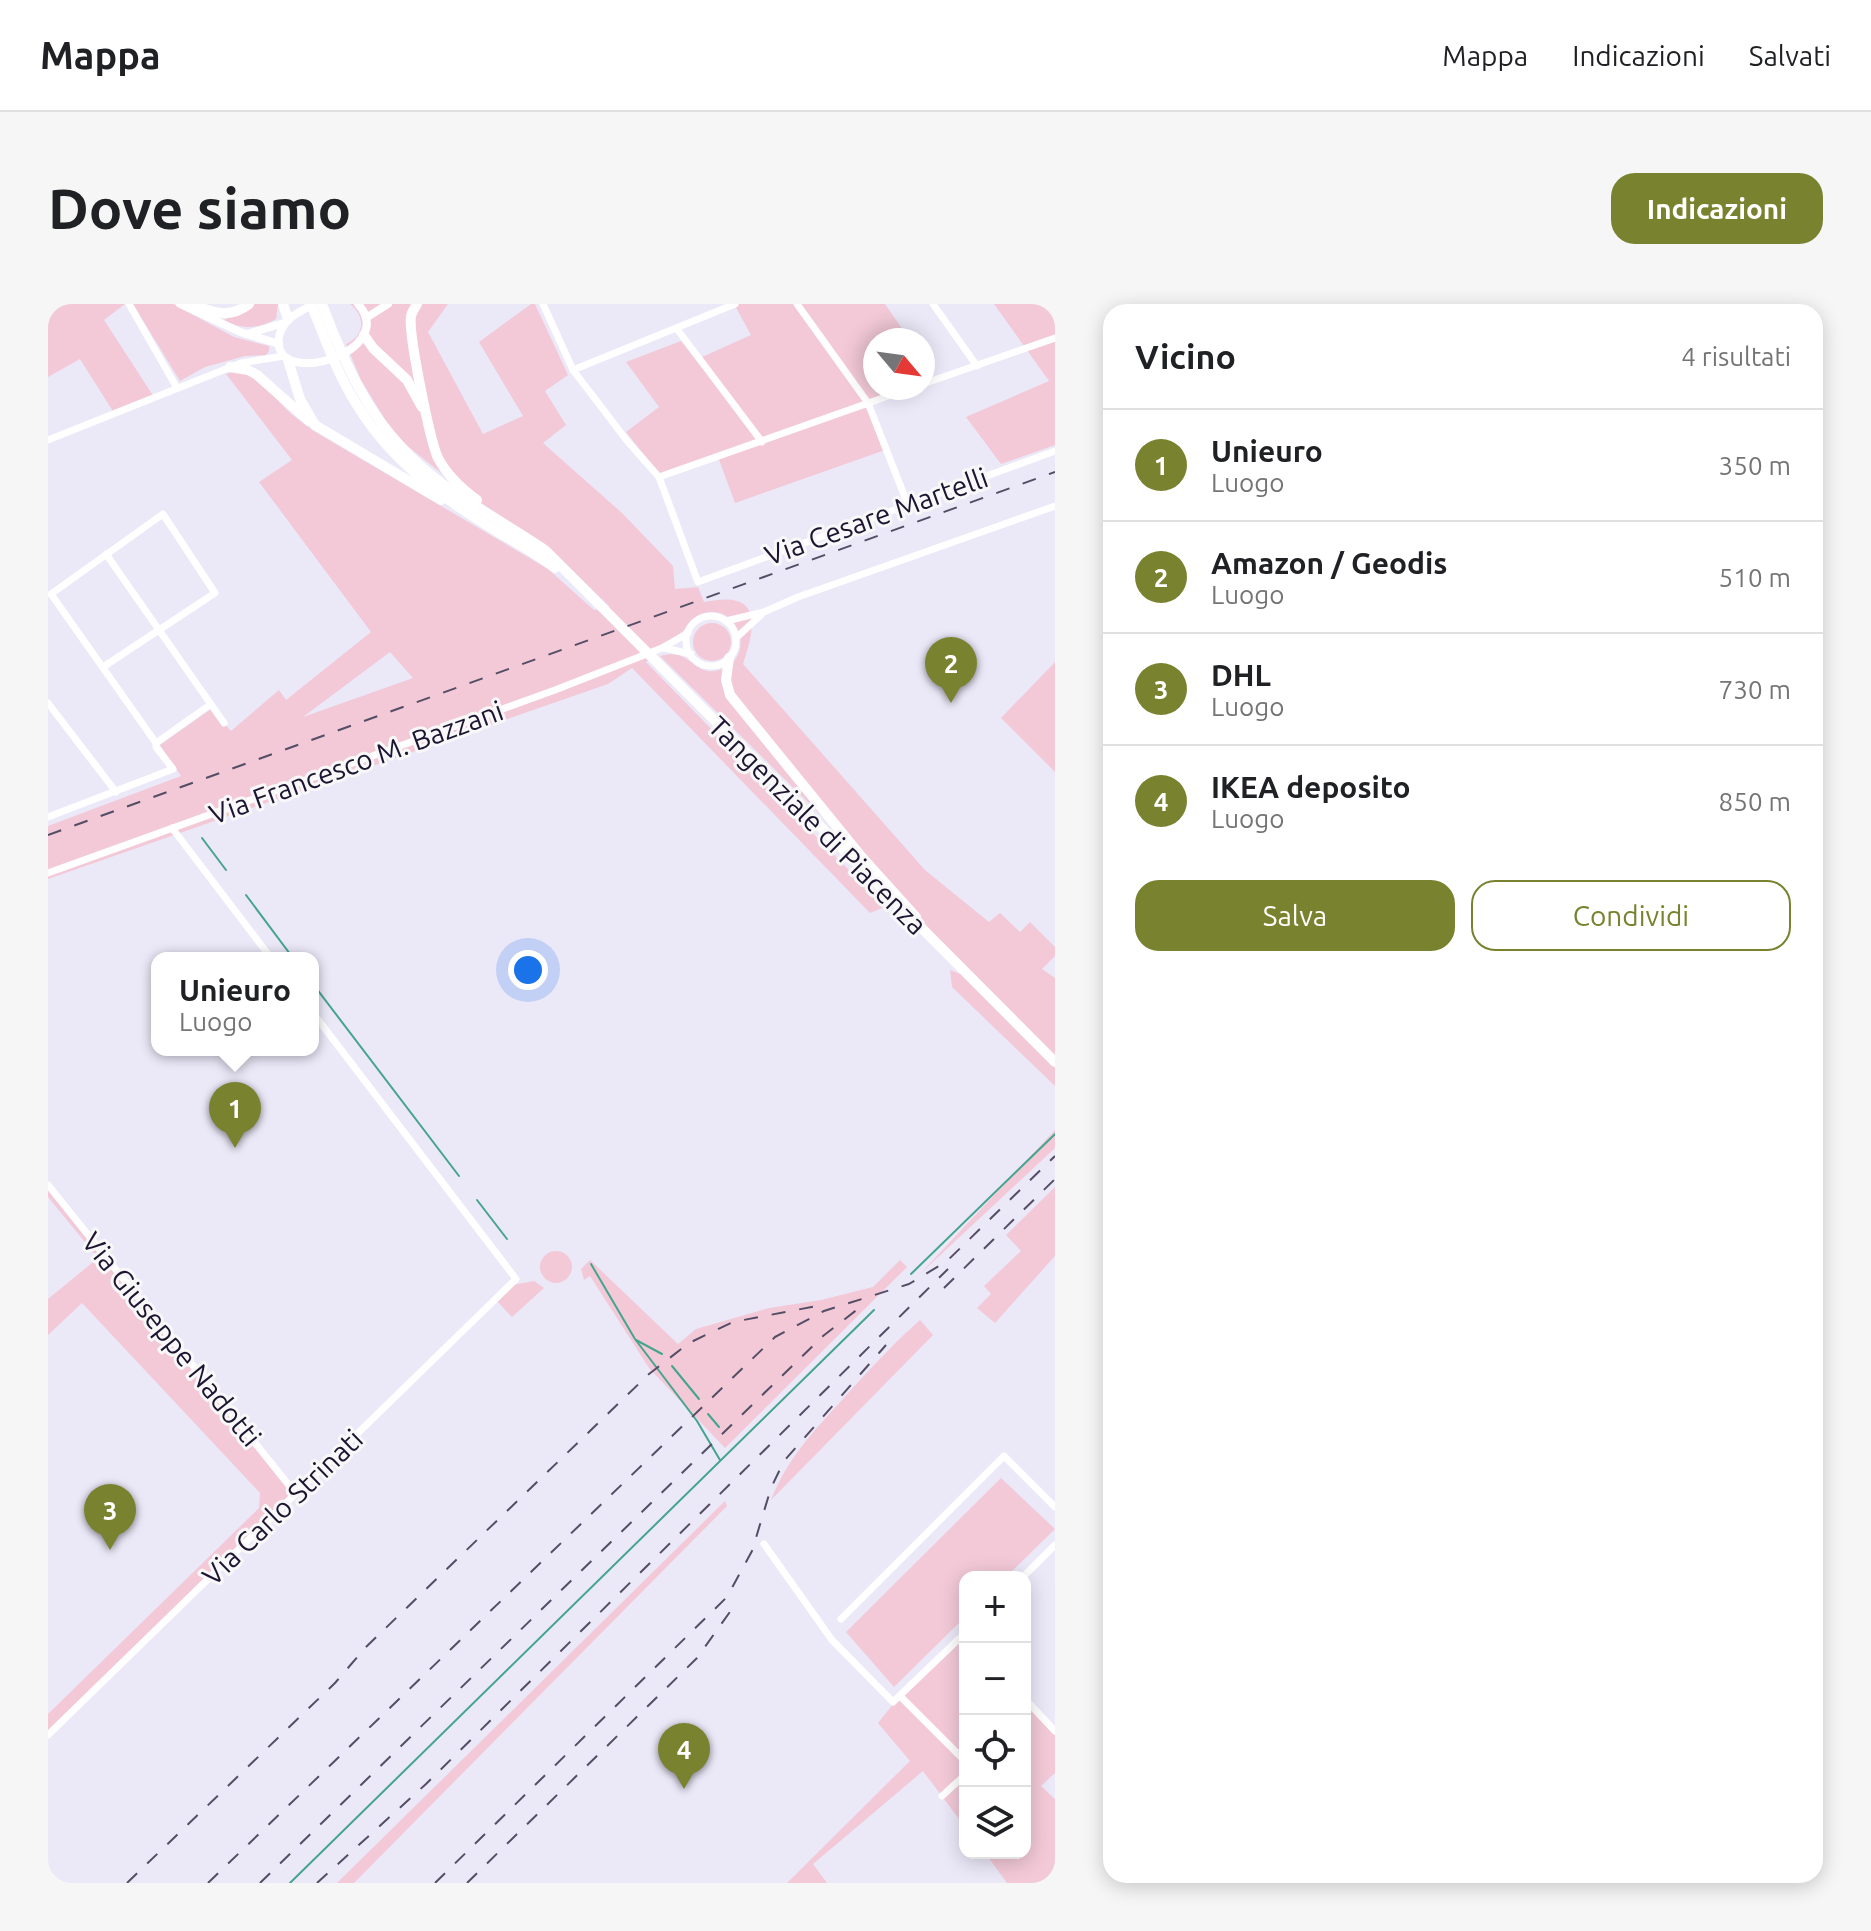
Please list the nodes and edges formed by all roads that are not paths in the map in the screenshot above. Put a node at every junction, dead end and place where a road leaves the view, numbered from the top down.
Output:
1 (129, 304) edge
2 (180, 304) edge
3 (193, 304) edge
4 (249, 304) edge
5 (283, 304) edge
6 (313, 304) edge
7 (322, 304) edge
8 (358, 304) edge
9 (388, 304) edge
10 (417, 304) edge
11 (543, 304) edge
12 (735, 304) edge
13 (797, 304) edge
14 (933, 304) edge
15 (366, 318) junction
16 (286, 321) junction
17 (677, 329) junction
18 (247, 334) junction
19 (364, 335) junction
20 (1055, 338) edge
21 (279, 344) junction
22 (286, 358) junction
23 (977, 366) junction
24 (230, 367) junction
25 (573, 370) junction
26 (935, 380) edge
27 (177, 388) junction
28 (877, 400) edge
29 (868, 403) junction
30 (426, 416) junction
31 (315, 425) junction
32 (48, 440) edge
33 (762, 442) junction
34 (1055, 451) edge
35 (399, 453) junction
36 (659, 477) junction
37 (908, 505) junction
38 (1055, 506) edge
39 (482, 522) junction
40 (514, 528) junction
41 (106, 554) junction
42 (582, 589) junction
43 (764, 612) junction
44 (726, 621) junction
45 (159, 630) junction
46 (688, 633) junction
47 (736, 638) junction
48 (662, 648) junction
49 (691, 654) junction
50 (729, 658) junction
51 (103, 667) junction
52 (48, 703) edge
53 (211, 704) junction
54 (224, 723) dead end
55 (156, 743) junction
56 (116, 792) junction
57 (48, 817) edge
58 (172, 828) junction
59 (48, 873) edge
60 (925, 932) junction
61 (266, 952) edge
62 (319, 1021) edge
63 (1055, 1062) edge
64 (48, 1185) edge
65 (296, 1494) junction
66 (1055, 1507) edge
67 (764, 1544) dead end
68 (1055, 1545) edge
69 (1029, 1571) edge
70 (841, 1619) dead end
71 (959, 1641) edge
72 (900, 1696) junction
73 (1031, 1705) edge
74 (1055, 1731) edge
75 (48, 1735) edge
76 (959, 1755) edge
77 (959, 1780) edge
78 (942, 1796) dead end

1 - 27 street
2 - 18 main road
3 - 4 highway
5 - 16 highway
6 - 16 main road
6 - 35 highway, Tangenziale di Piacenza
7 - 35 highway, Tangenziale di Piacenza
8 - 15 main road
9 - 15 main road
10 - 30 highway
11 - 25 street
12 - 17 street
13 - 29 street
14 - 23 street
15 - 19 main road
16 - 18 main road
16 - 21 main road
17 - 25 street
17 - 33 street
18 - 21 main road
19 - 22 main road
19 - 30 highway
20 - 23 street
21 - 22 main road
22 - 24 street
22 - 31 highway
23 - 26 street
24 - 27 street
24 - 31 highway
25 - 36 street
27 - 32 street
28 - 29 street
29 - 33 street
29 - 37 street
30 - 40 highway
31 - 39 highway
33 - 36 street
34 - 37 street, Via Cesare Martelli
35 - 39 highway, Tangenziale di Piacenza
35 - 40 highway, Tangenziale di Piacenza
36 - 37 street, Via Cesare Martelli
38 - 43 street
39 - 42 highway, Tangenziale di Piacenza
40 - 42 highway, Tangenziale di Piacenza
41 - 45 street
41 - 45 street
41 - 51 street
42 - 60 highway, Tangenziale di Piacenza
43 - 44 street
43 - 47 street
44 - 46 street
44 - 47 street
45 - 51 street
45 - 53 street
46 - 48 street, Via Francesco M. Bazzani
46 - 49 street
47 - 50 street
48 - 49 street
48 - 58 street, Via Francesco M. Bazzani
49 - 50 street
50 - 60 highway
51 - 55 street
52 - 56 street
53 - 54 street
53 - 55 street
55 - 56 street
56 - 57 street
58 - 59 street, Via Francesco M. Bazzani
58 - 61 street
60 - 63 highway, Tangenziale di Piacenza
62 - 65 street, Via Carlo Strinati
64 - 65 street, Via Giuseppe Nadotti
65 - 75 street, Via Carlo Strinati
66 - 70 street
67 - 72 street
68 - 69 street
71 - 72 street
72 - 76 street
73 - 74 street
77 - 78 street

